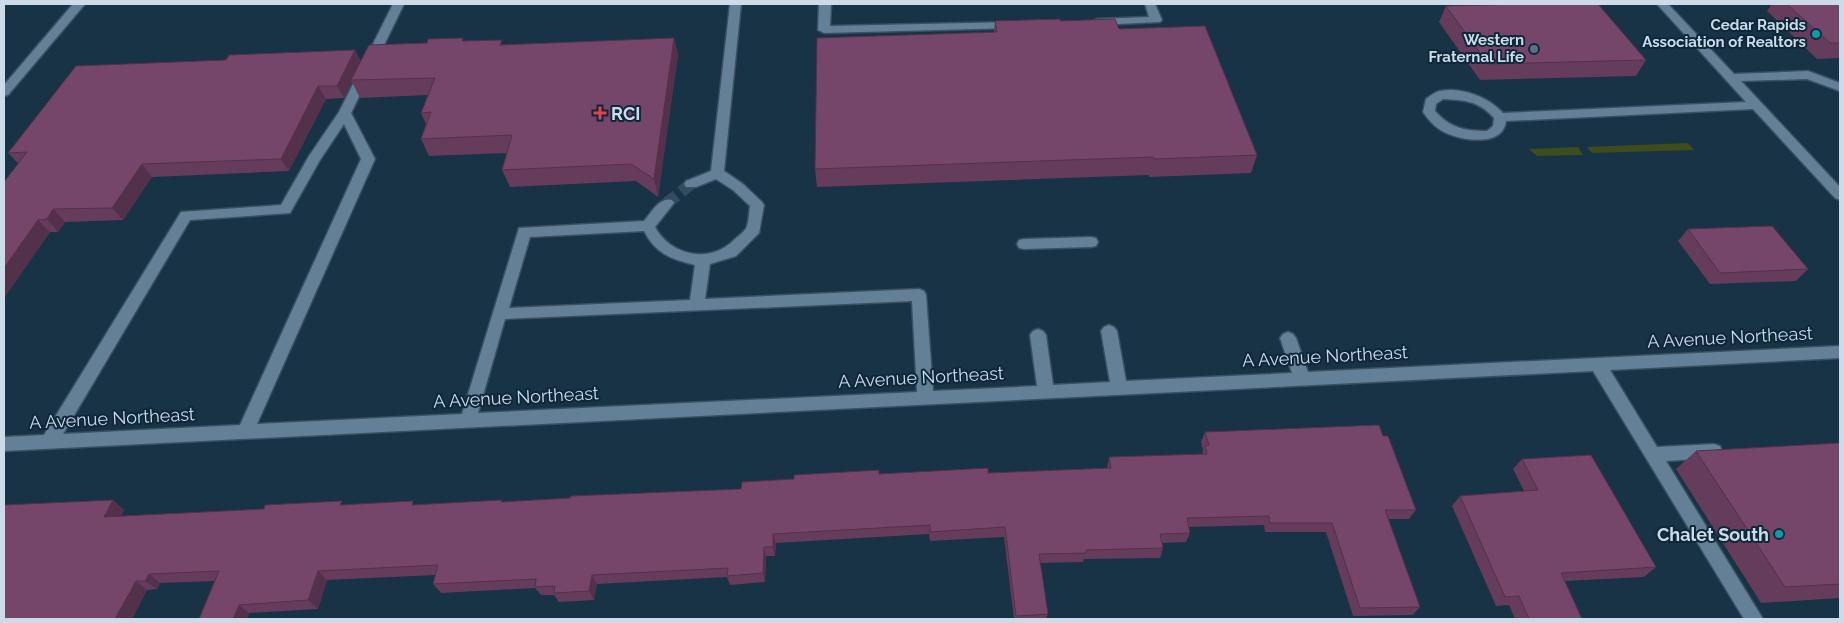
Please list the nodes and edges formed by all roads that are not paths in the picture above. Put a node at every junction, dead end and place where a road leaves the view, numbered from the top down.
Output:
1 (79, 4) edge
2 (398, 4) edge
3 (736, 4) edge
4 (825, 4) edge
5 (1150, 4) edge
6 (1662, 4) edge
7 (1088, 22) edge
8 (1029, 24) edge
9 (1731, 78) junction
10 (1840, 87) edge
11 (4, 92) edge
12 (1757, 105) junction
13 (345, 112) junction
14 (1500, 118) junction
15 (717, 173) junction
16 (690, 184) tunnel mouth
17 (1840, 195) edge
18 (667, 203) tunnel mouth
19 (648, 226) junction
20 (1091, 242) dead end
21 (1024, 244) dead end
22 (703, 261) junction
23 (697, 305) junction
24 (499, 314) junction
25 (1109, 331) dead end
26 (1038, 335) dead end
27 (1288, 338) dead end
28 (1840, 352) edge
29 (1597, 363) junction
30 (1302, 378) junction
31 (1119, 387) junction
32 (1046, 391) junction
33 (925, 397) junction
34 (468, 420) junction
35 (246, 431) junction
36 (49, 442) junction
37 (4, 444) edge
38 (1732, 450) edge
39 (1653, 454) junction
40 (1754, 619) edge

1 - 11 street
2 - 13 street
3 - 15 street
4 - 8 street
5 - 7 street
6 - 9 street
9 - 10 street
9 - 12 street
12 - 14 street
12 - 17 street
13 - 35 street
13 - 36 street
14 - 14 street
15 - 16 street
15 - 22 street
18 - 19 street
19 - 22 street
19 - 24 street
20 - 21 street
22 - 23 street
23 - 24 street
23 - 33 street
24 - 34 street
25 - 31 street
26 - 32 street
27 - 30 street
28 - 29 street, A Avenue Northeast
29 - 30 street, A Avenue Northeast
29 - 39 street
30 - 31 street, A Avenue Northeast
31 - 32 street, A Avenue Northeast
32 - 33 street, A Avenue Northeast
33 - 34 street, A Avenue Northeast
34 - 35 street, A Avenue Northeast
35 - 36 street, A Avenue Northeast
36 - 37 street, A Avenue Northeast
38 - 39 street
39 - 40 street

